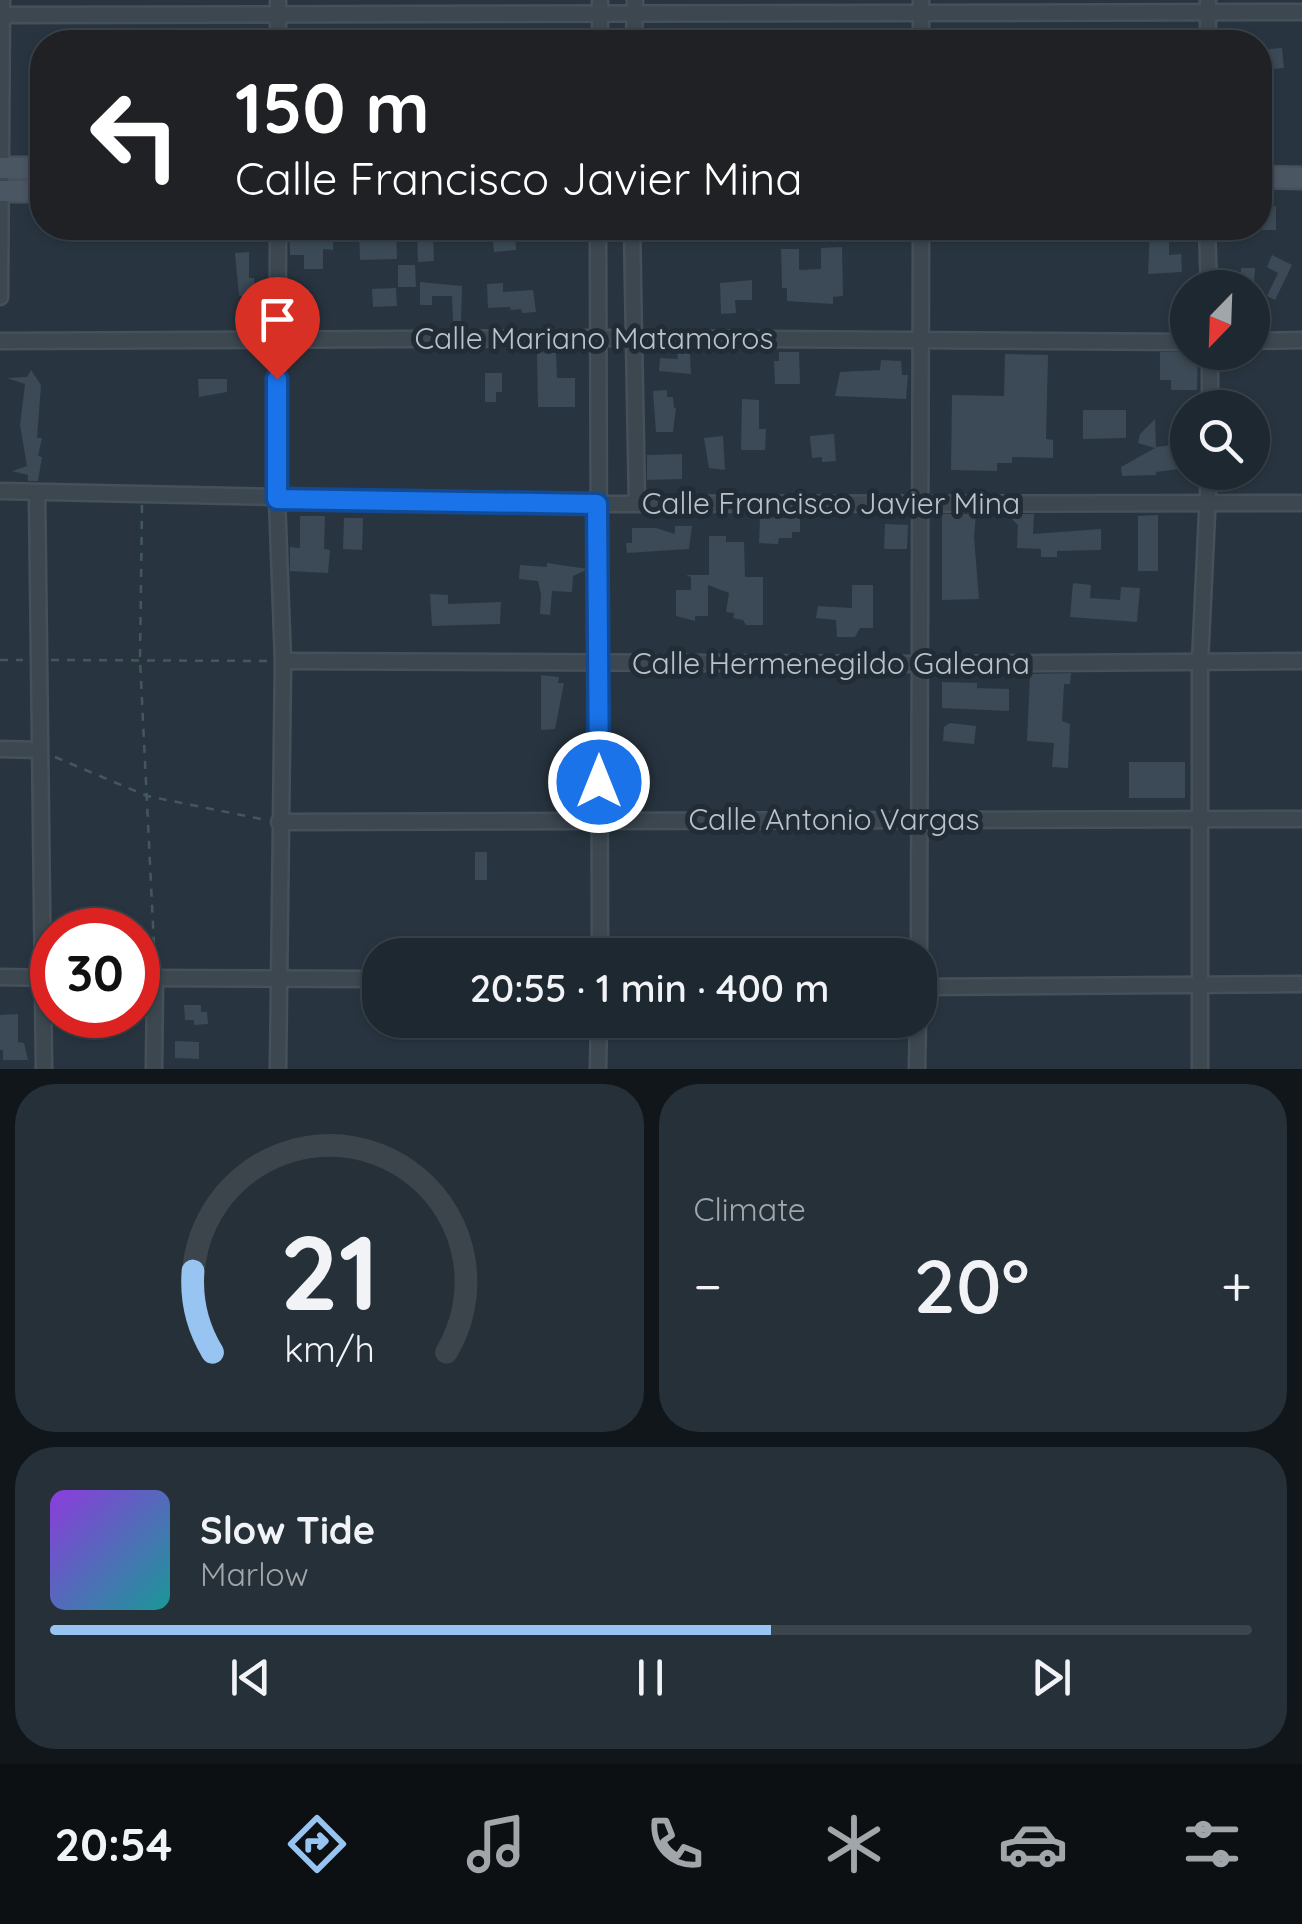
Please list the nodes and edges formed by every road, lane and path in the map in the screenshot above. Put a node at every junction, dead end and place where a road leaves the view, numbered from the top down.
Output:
1 (921, 6) edge
2 (1208, 6) edge
3 (277, 7) edge
4 (600, 7) edge
5 (634, 7) edge
6 (1, 10) edge
7 (1302, 12) edge
8 (0, 168) edge
9 (30, 168) edge
10 (1272, 178) edge
11 (1302, 178) edge
12 (0, 191) edge
13 (30, 191) edge
14 (278, 240) edge
15 (598, 240) edge
16 (632, 240) edge
17 (921, 240) edge
18 (1208, 240) edge
19 (1209, 270) edge
20 (0, 296) edge
21 (597, 338) junction
22 (277, 339) junction
23 (632, 339) junction
24 (920, 340) junction
25 (1302, 340) edge
26 (0, 341) edge
27 (1270, 341) edge
28 (1170, 342) edge
29 (1209, 490) edge
30 (0, 492) edge
31 (37, 493) junction
32 (142, 493) junction
33 (277, 499) junction
34 (1302, 503) edge
35 (597, 504) junction
36 (636, 504) junction
37 (921, 504) junction
38 (1209, 505) junction
39 (0, 660) edge
40 (39, 660) junction
41 (140, 660) junction
42 (283, 661) junction
43 (1200, 662) junction
44 (1302, 662) edge
45 (600, 664) junction
46 (922, 664) junction
47 (0, 748) edge
48 (40, 750) junction
49 (148, 796) junction
50 (1200, 819) junction
51 (1302, 819) edge
52 (921, 820) junction
53 (599, 821) junction
54 (279, 822) junction
55 (46, 908) edge
56 (153, 908) edge
57 (600, 938) edge
58 (919, 938) edge
59 (279, 976) junction
60 (0, 977) edge
61 (30, 978) edge
62 (160, 978) edge
63 (362, 978) edge
64 (1200, 983) junction
65 (1302, 984) edge
66 (937, 987) edge
67 (45, 1038) edge
68 (155, 1038) edge
69 (599, 1038) edge
70 (918, 1038) edge
71 (44, 1069) edge
72 (154, 1069) edge
73 (278, 1069) edge
74 (598, 1069) edge
75 (917, 1069) edge
76 (1200, 1069) edge

1 - 2 street
1 - 5 street
2 - 7 street
3 - 4 street
3 - 6 street
4 - 5 street
6 - 8 street
8 - 9 street
8 - 12 street
10 - 11 street
12 - 13 street
12 - 20 street
14 - 22 street
15 - 21 street
16 - 23 street
17 - 24 street
18 - 19 street
21 - 22 street, Calle Mariano Matamoros
21 - 23 street, Calle Mariano Matamoros
21 - 35 street
22 - 26 street, Calle Mariano Matamoros
22 - 33 street
23 - 24 street, Calle Mariano Matamoros
23 - 36 street
24 - 28 street, Calle Mariano Matamoros
24 - 37 street
25 - 27 street
29 - 38 street
30 - 31 street, Calle Francisco Javier Mina
31 - 32 street, Calle Francisco Javier Mina
31 - 40 street
32 - 33 street, Calle Francisco Javier Mina
32 - 41 path
33 - 35 street, Calle Francisco Javier Mina
33 - 42 street
34 - 38 street, Calle Francisco Javier Mina
35 - 36 street, Calle Francisco Javier Mina
35 - 45 street
36 - 37 street, Calle Francisco Javier Mina
37 - 38 street, Calle Francisco Javier Mina
37 - 46 street
38 - 43 street
39 - 40 path
40 - 41 path
40 - 48 street
41 - 42 path
41 - 49 path
42 - 45 street, Calle Hermenegildo Galeana
42 - 54 street
43 - 44 street, Calle Hermenegildo Galeana
43 - 46 street, Calle Hermenegildo Galeana
43 - 50 street
45 - 46 street, Calle Hermenegildo Galeana
45 - 53 street
46 - 52 street
47 - 48 street
48 - 49 path
48 - 55 street
49 - 54 path
49 - 56 path
50 - 51 street, Calle Antonio Vargas
50 - 52 street, Calle Antonio Vargas
50 - 64 street
52 - 53 street, Calle Antonio Vargas
52 - 58 street
53 - 54 street, Calle Antonio Vargas
53 - 57 street
54 - 59 street
59 - 62 street
59 - 63 street
59 - 73 street
60 - 61 street
64 - 65 street
64 - 66 street
64 - 76 street
67 - 71 street
68 - 72 street
69 - 74 street
70 - 75 street

